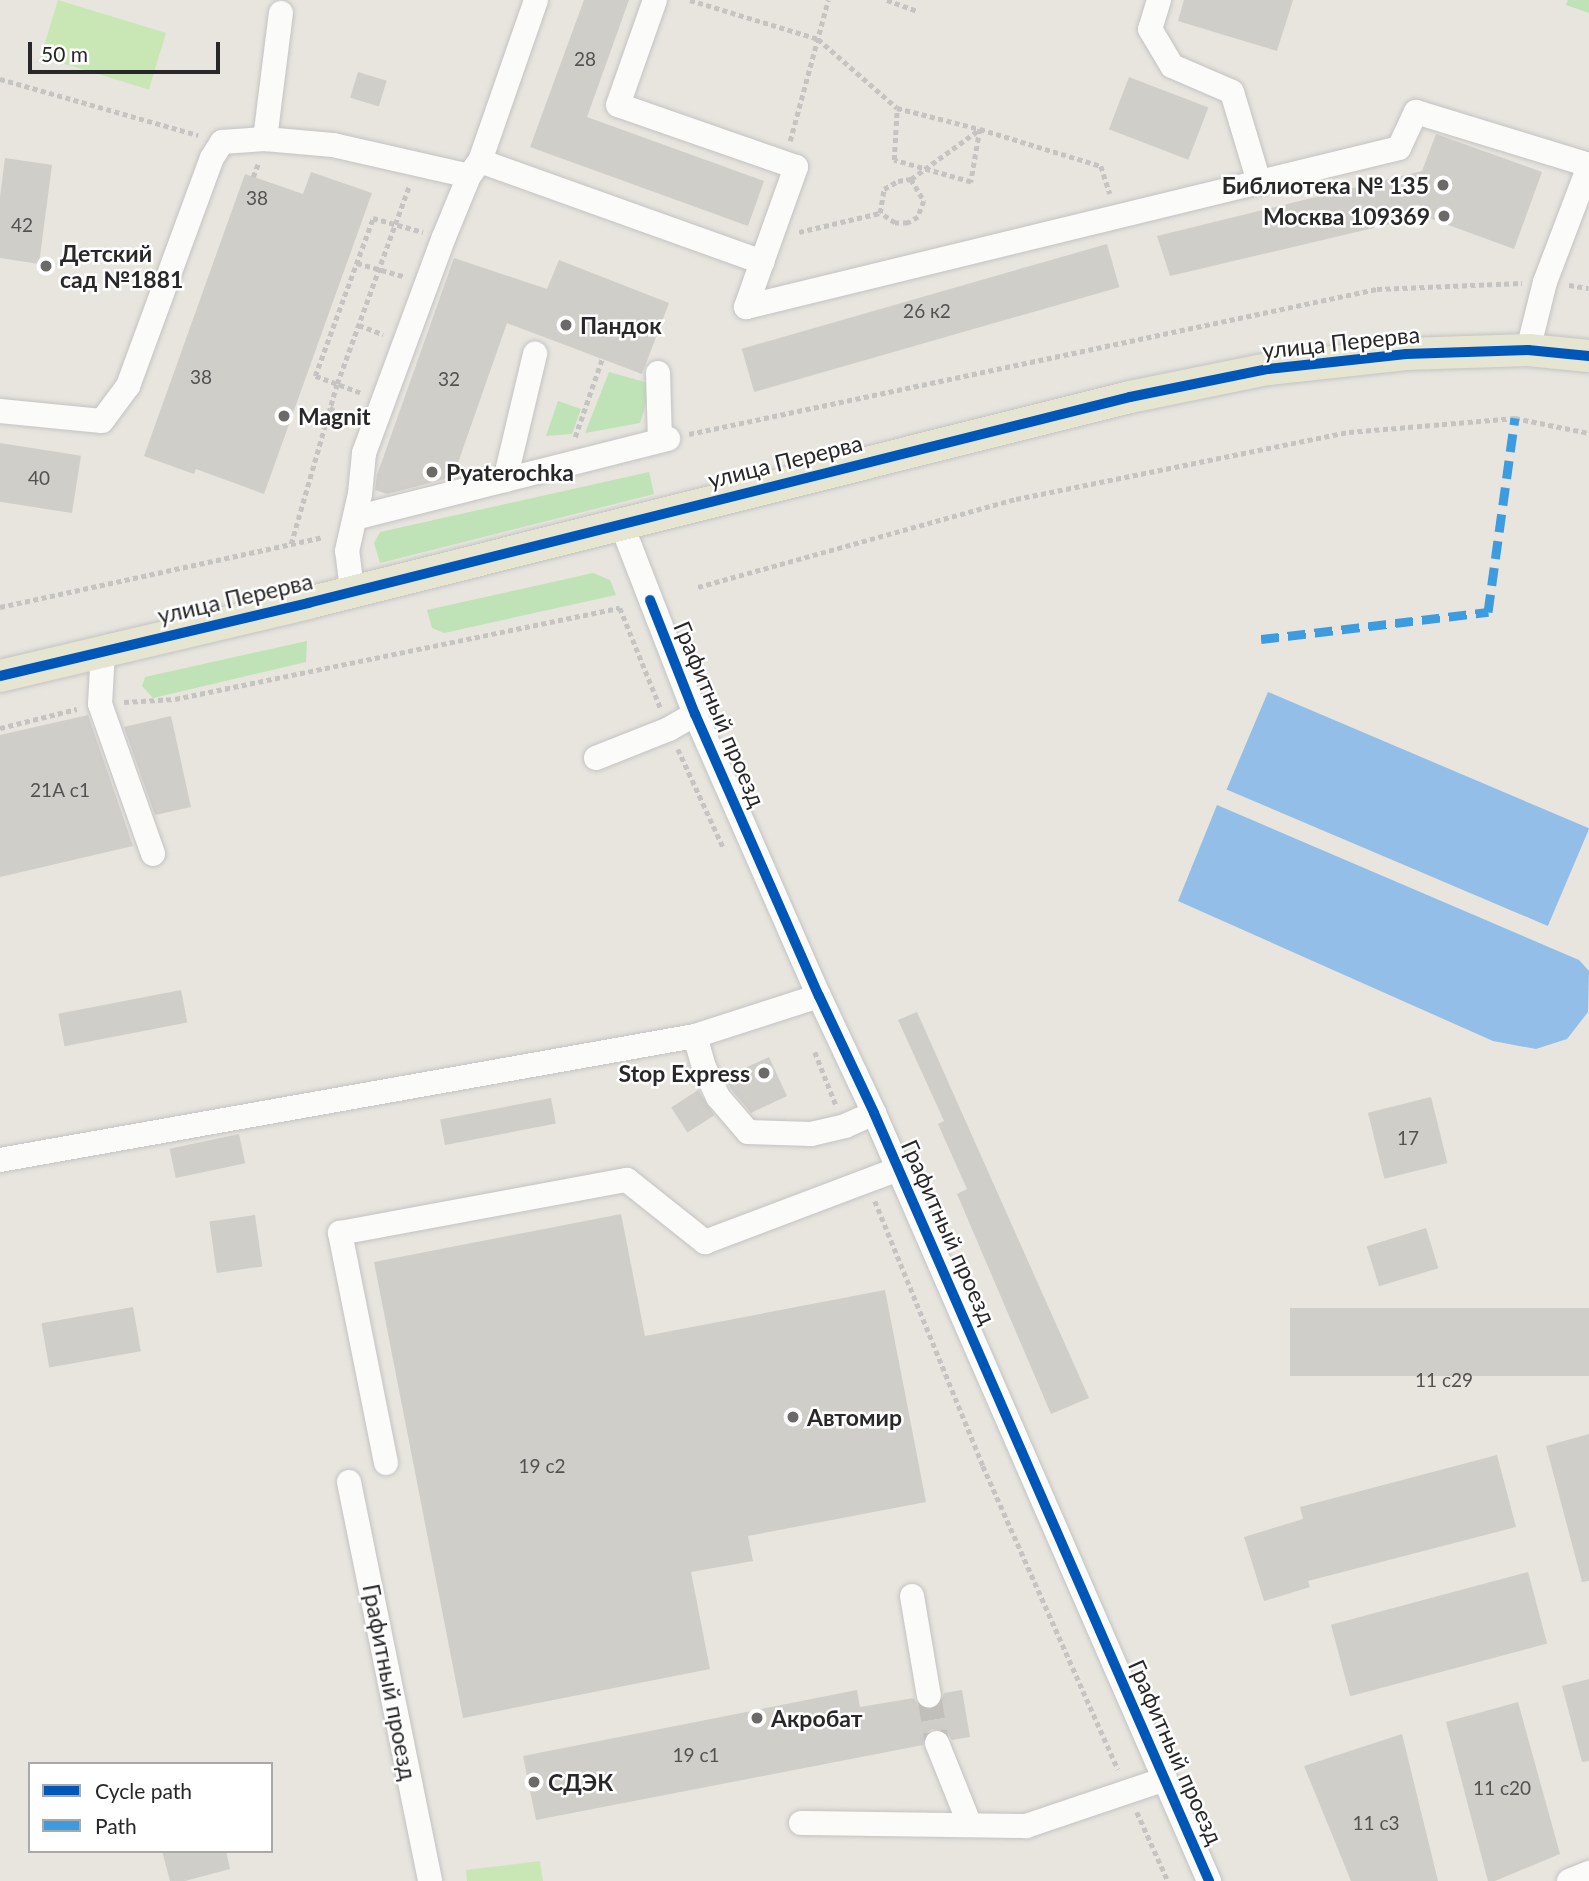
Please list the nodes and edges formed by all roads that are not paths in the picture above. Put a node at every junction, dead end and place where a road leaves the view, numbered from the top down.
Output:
1 (536, 0) edge
2 (655, 0) edge
3 (1159, 0) edge
4 (281, 13) dead end
5 (262, 150) junction
6 (1589, 166) edge
7 (474, 169) junction
8 (1259, 182) junction
9 (762, 262) junction
10 (1528, 350) junction
11 (535, 354) dead end
12 (1589, 356) edge
13 (658, 373) dead end
14 (0, 411) edge
15 (505, 480) junction
16 (355, 518) junction
17 (621, 523) junction
18 (352, 590) junction
19 (103, 650) junction
20 (0, 676) edge
21 (695, 714) junction
22 (596, 758) dead end
23 (153, 854) dead end
24 (807, 1000) junction
25 (695, 1036) junction
26 (874, 1113) junction
27 (0, 1160) edge
28 (898, 1169) junction
29 (386, 1463) dead end
30 (349, 1482) dead end
31 (912, 1596) dead end
32 (929, 1696) tunnel mouth
33 (937, 1742) tunnel mouth
34 (1165, 1779) junction
35 (801, 1823) dead end
36 (971, 1825) junction
37 (1589, 1873) edge
38 (430, 1881) edge
39 (1209, 1881) edge
40 (1569, 1881) edge

1 - 7 street
2 - 9 street
3 - 8 street
4 - 5 street
5 - 7 street
5 - 14 street
6 - 8 street
6 - 10 street
7 - 9 street
7 - 16 street
8 - 9 street
10 - 12 main road, улица Перерва
10 - 17 main road, улица Перерва
11 - 15 street
13 - 15 street
15 - 16 street
16 - 18 street
17 - 18 main road, улица Перерва
17 - 21 street, Графитный проезд
18 - 19 main road, улица Перерва
19 - 20 main road, улица Перерва
19 - 23 street
21 - 22 street
21 - 24 street, Графитный проезд
24 - 25 street
24 - 26 street, Графитный проезд
25 - 26 street
25 - 27 street
26 - 28 street, Графитный проезд
28 - 29 street
28 - 34 street, Графитный проезд
30 - 38 street, Графитный проезд
31 - 32 street
33 - 36 street
34 - 36 street
34 - 39 street, Графитный проезд
35 - 36 street
37 - 40 street

